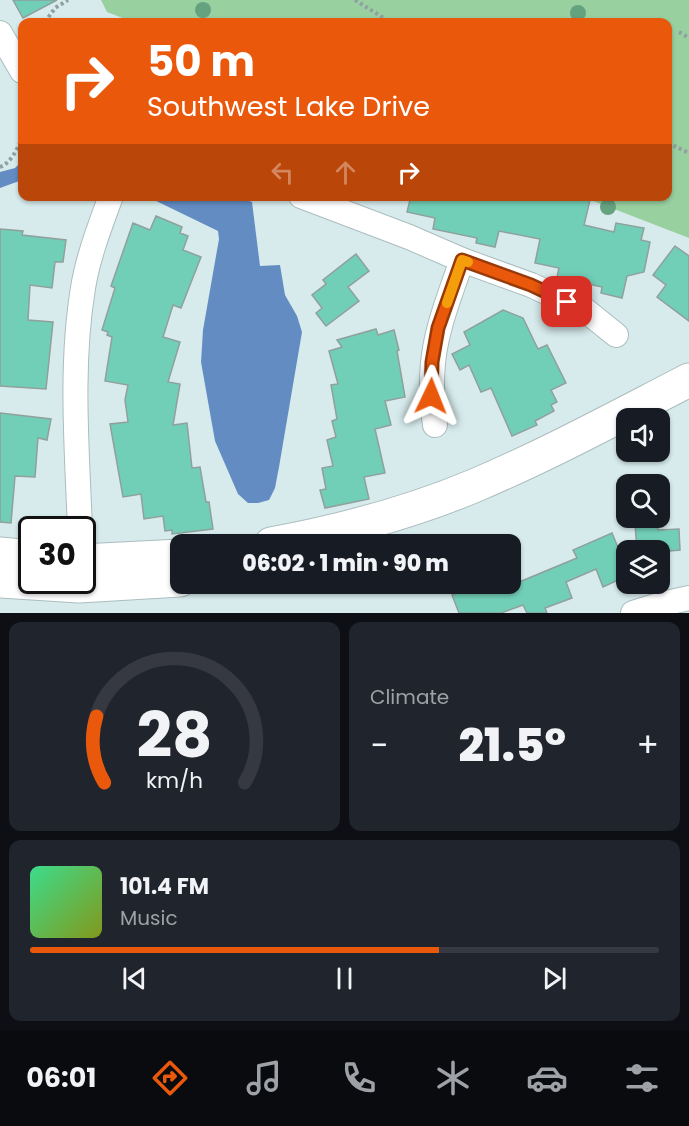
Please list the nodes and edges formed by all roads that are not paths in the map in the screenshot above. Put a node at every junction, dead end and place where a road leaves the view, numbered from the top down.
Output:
1 (0, 33) edge
2 (18, 64) edge
3 (109, 201) edge
4 (314, 201) edge
5 (462, 260) junction
6 (616, 335) dead end
7 (689, 380) edge
8 (689, 401) edge
9 (670, 410) edge
10 (435, 425) dead end
11 (616, 437) edge
12 (80, 516) edge
13 (318, 534) edge
14 (397, 534) edge
15 (0, 554) edge
16 (18, 556) edge
17 (170, 558) edge
18 (96, 573) edge
19 (96, 577) edge
20 (18, 580) edge
21 (170, 580) edge
22 (0, 581) edge
23 (689, 598) edge
24 (633, 613) edge

1 - 2 street
3 - 12 street
4 - 5 street
5 - 6 street
5 - 10 street
7 - 13 street
8 - 9 street
11 - 14 street
15 - 16 street
17 - 18 street
19 - 21 street
20 - 22 street
23 - 24 street

